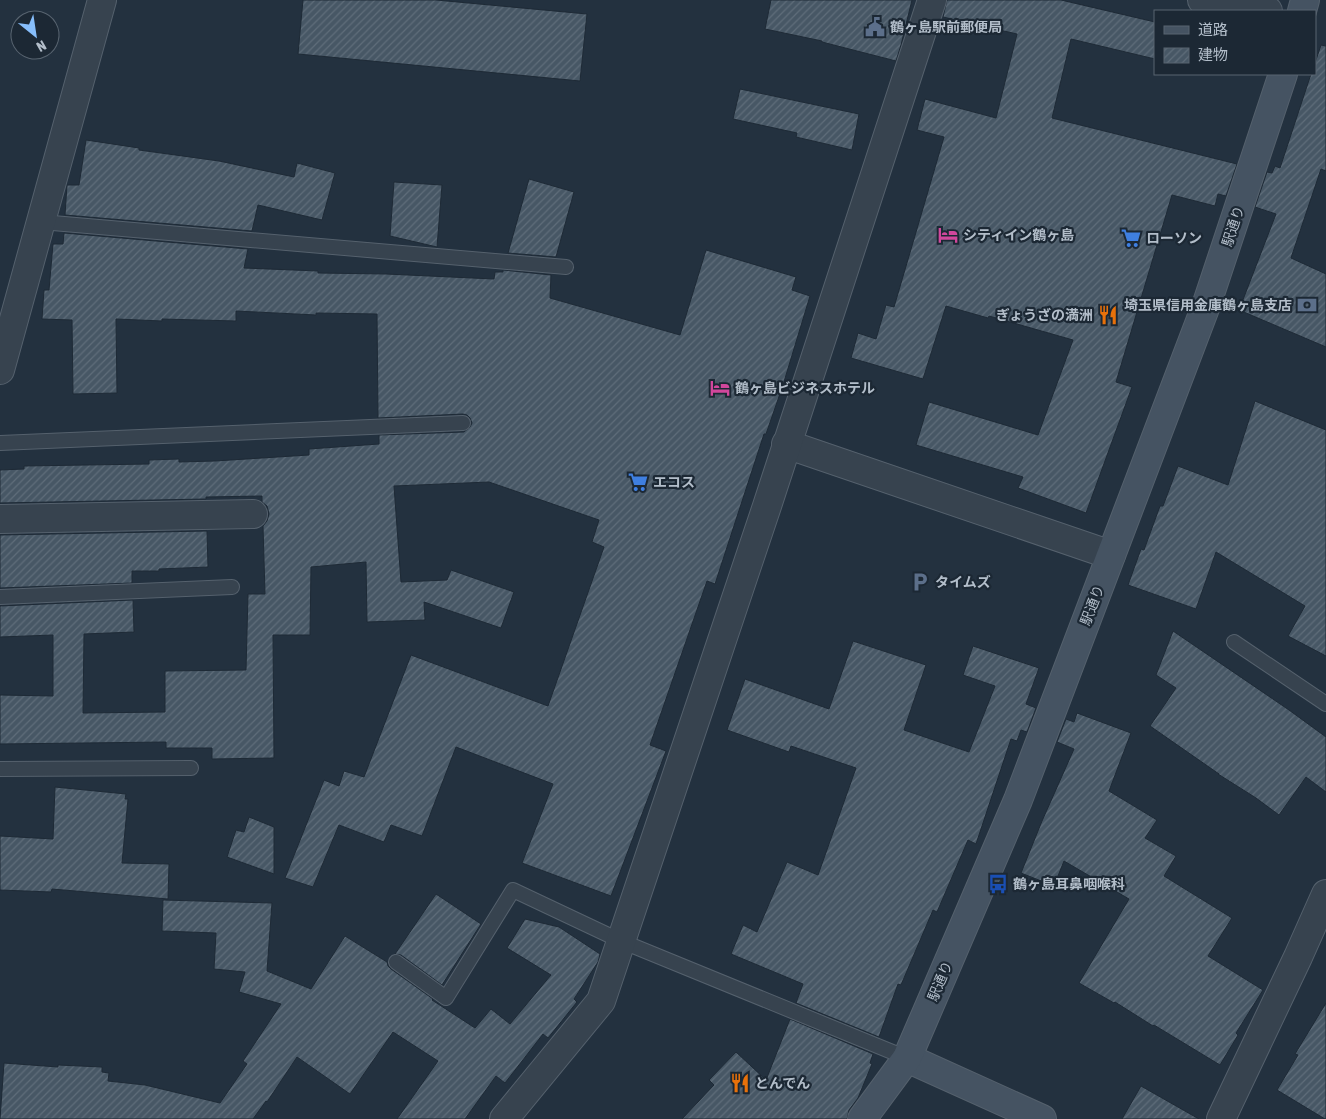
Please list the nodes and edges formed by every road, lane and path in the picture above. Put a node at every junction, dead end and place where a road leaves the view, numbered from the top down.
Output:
1 (102, 0) edge
2 (932, 0) edge
3 (1202, 0) edge
4 (1262, 10) edge
5 (1283, 75) edge
6 (41, 222) junction
7 (566, 267) dead end
8 (0, 370) edge
9 (463, 423) dead end
10 (0, 443) edge
11 (786, 444) junction
12 (253, 514) dead end
13 (0, 518) edge
14 (1111, 554) junction
15 (232, 587) dead end
16 (0, 597) edge
17 (1234, 642) dead end
18 (1326, 704) edge
19 (191, 768) dead end
20 (0, 769) edge
21 (1326, 894) edge
22 (621, 941) junction
23 (396, 962) dead end
24 (907, 1058) junction
25 (504, 1119) edge
26 (862, 1119) edge
27 (1042, 1119) edge
28 (1221, 1119) edge

1 - 6 street
2 - 11 street
3 - 4 street
5 - 14 street, 駅通り
6 - 7 lane
6 - 8 street
9 - 10 lane
11 - 14 street
11 - 22 street
12 - 13 street
14 - 24 street, 駅通り
15 - 16 lane
17 - 18 lane
19 - 20 lane
21 - 28 street
22 - 23 lane
22 - 24 lane
22 - 25 street
24 - 26 street, 駅通り
24 - 27 street

